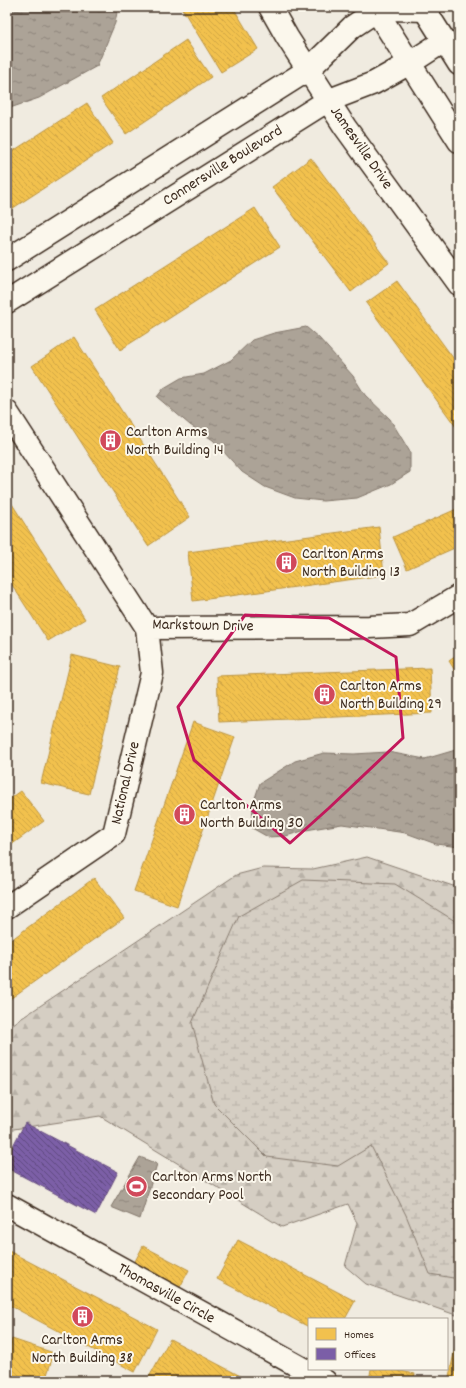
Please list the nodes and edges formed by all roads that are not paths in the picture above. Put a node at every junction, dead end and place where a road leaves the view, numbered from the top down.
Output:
1 (270, 7) edge
2 (375, 9) edge
3 (424, 9) edge
4 (444, 41) junction
5 (410, 64) junction
6 (459, 64) edge
7 (308, 70) junction
8 (327, 101) junction
9 (459, 141) edge
10 (7, 260) edge
11 (459, 284) edge
12 (7, 302) edge
13 (7, 412) edge
14 (459, 596) edge
15 (146, 628) junction
16 (7, 907) edge
17 (7, 1205) edge
18 (325, 1381) edge

1 - 7 street, Jamesville Drive
2 - 3 street
2 - 5 street
2 - 7 street
3 - 4 street
4 - 5 street, Connersville Boulevard
4 - 6 street
5 - 8 street, Connersville Boulevard
5 - 9 street
7 - 8 street, Jamesville Drive
7 - 10 street
8 - 11 street, Jamesville Drive
8 - 12 street, Connersville Boulevard
13 - 15 street, Markstown Drive
14 - 15 street, Markstown Drive
15 - 16 street, National Drive
17 - 18 street, Thomasville Circle

